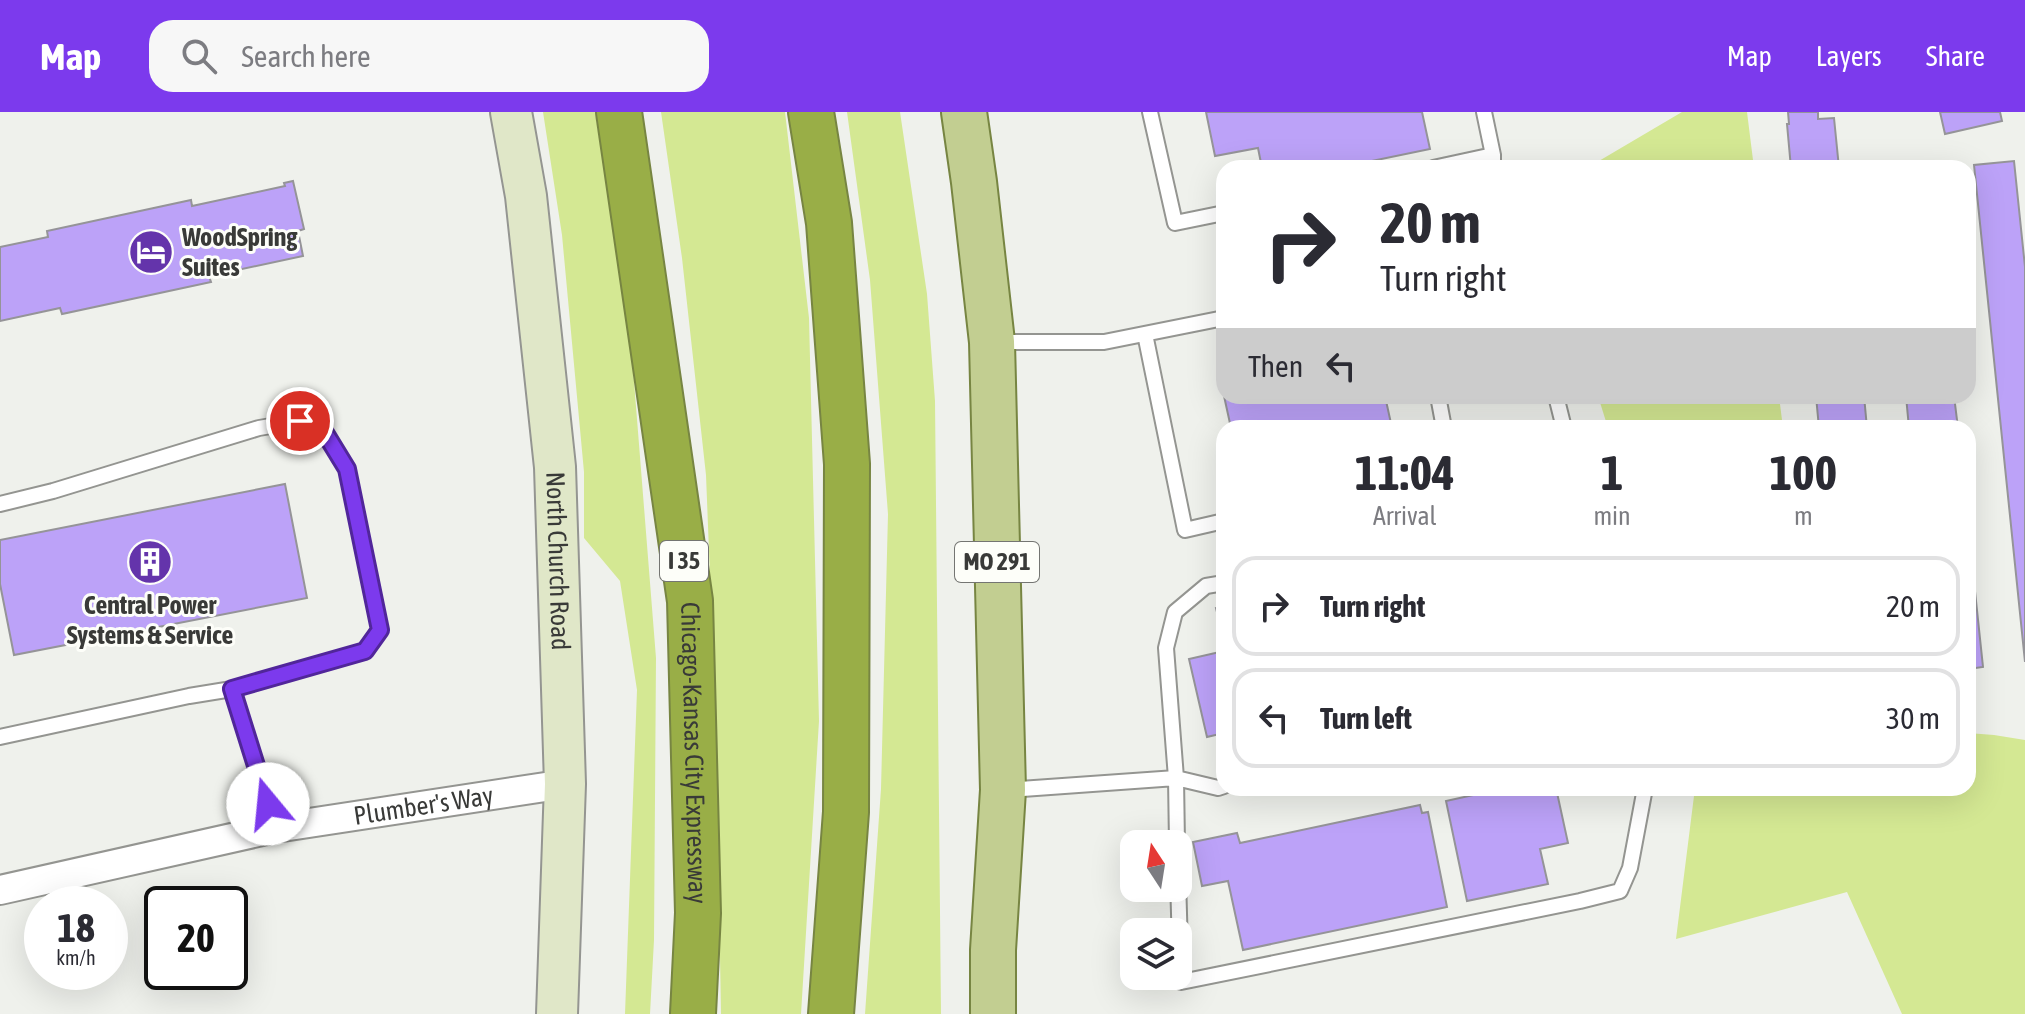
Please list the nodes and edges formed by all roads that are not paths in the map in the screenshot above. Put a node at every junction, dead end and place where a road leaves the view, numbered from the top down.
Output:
1 (511, 112) edge
2 (619, 112) edge
3 (811, 112) edge
4 (964, 112) edge
5 (1150, 112) edge
6 (1484, 112) edge
7 (1493, 160) edge
8 (1216, 215) edge
9 (1216, 320) edge
10 (1145, 334) junction
11 (992, 342) junction
12 (0, 504) edge
13 (1216, 523) edge
14 (1216, 584) edge
15 (232, 689) junction
16 (0, 737) edge
17 (1176, 778) junction
18 (565, 784) junction
19 (1216, 788) edge
20 (1003, 790) junction
21 (1644, 796) edge
22 (276, 828) junction
23 (1177, 830) edge
24 (0, 890) edge
25 (1179, 902) edge
26 (557, 1014) edge
27 (693, 1014) edge
28 (831, 1014) edge
29 (993, 1014) edge

1 - 18 main road, North Church Road
2 - 27 highway, Chicago-Kansas City Expressway / I 35
3 - 28 highway
4 - 11 main road, MO 291
5 - 8 lane
6 - 7 lane
9 - 10 lane
10 - 11 lane
10 - 13 lane
11 - 20 main road, MO 291
12 - 15 lane
14 - 17 lane
15 - 16 lane
15 - 22 lane
17 - 19 lane
17 - 20 lane
17 - 23 lane
18 - 22 street, Plumber's Way
18 - 26 main road, North Church Road
20 - 29 main road, MO 291
21 - 25 lane
22 - 24 street, Plumber's Way

